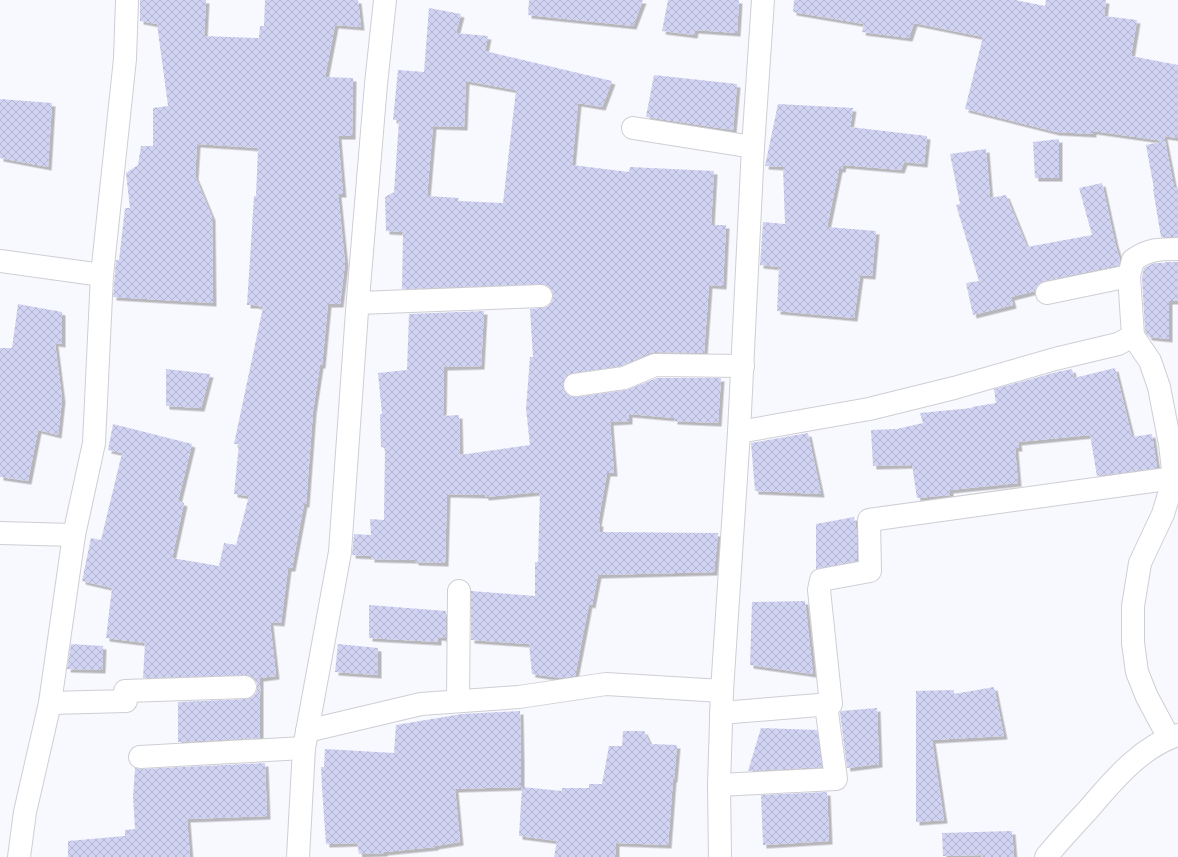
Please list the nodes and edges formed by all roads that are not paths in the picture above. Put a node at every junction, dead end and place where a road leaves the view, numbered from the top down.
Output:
1 (127, 0) edge
2 (385, 0) edge
3 (763, 0) edge
4 (633, 128) dead end
5 (753, 147) junction
6 (1178, 249) edge
7 (0, 261) edge
8 (102, 275) junction
9 (1129, 276) junction
10 (1047, 293) dead end
11 (541, 296) dead end
12 (358, 303) junction
13 (1133, 336) junction
14 (743, 366) junction
15 (576, 385) dead end
16 (739, 432) junction
17 (1174, 478) junction
18 (0, 533) edge
19 (74, 535) junction
20 (459, 591) dead end
21 (245, 687) dead end
22 (458, 701) junction
23 (722, 702) junction
24 (50, 703) junction
25 (826, 705) junction
26 (1173, 737) edge
27 (305, 740) junction
28 (140, 757) dead end
29 (718, 785) junction
30 (19, 857) edge
31 (298, 857) edge
32 (720, 857) edge
33 (1046, 857) edge

1 - 8 street
2 - 12 street
3 - 5 street
4 - 5 street
5 - 14 street
6 - 9 street
7 - 8 street
8 - 19 street
9 - 10 street
9 - 13 street
11 - 12 street
12 - 27 street
13 - 16 street
13 - 17 street
14 - 15 street
14 - 16 street
16 - 23 street
17 - 25 street
17 - 26 street
18 - 19 street
19 - 24 street
20 - 22 street
21 - 24 street
22 - 23 street
22 - 27 street
23 - 25 street
23 - 29 street
24 - 30 street
25 - 29 street
26 - 33 street
27 - 28 street
27 - 31 street
29 - 32 street

